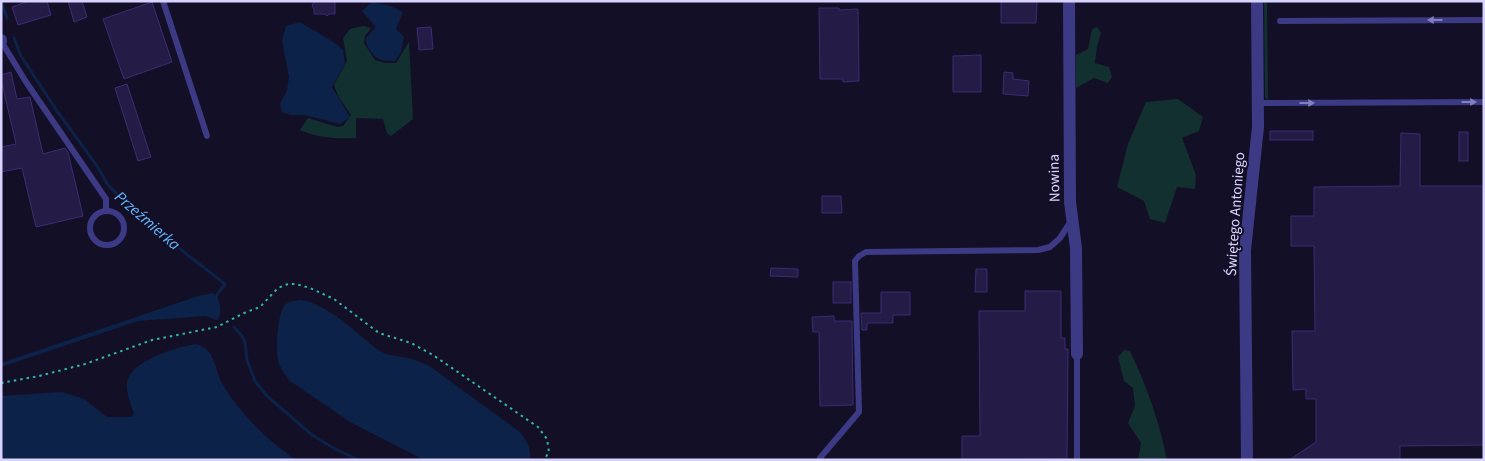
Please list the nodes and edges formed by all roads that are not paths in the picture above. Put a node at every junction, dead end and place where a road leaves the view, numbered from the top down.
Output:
1 (163, 1) edge
2 (1069, 1) edge
3 (1256, 1) edge
4 (1484, 20) edge
5 (1280, 21) dead end
6 (1, 40) edge
7 (1484, 102) edge
8 (1258, 103) junction
9 (207, 136) dead end
10 (106, 211) junction
11 (1072, 220) junction
12 (1077, 354) joint
13 (820, 458) dead end
14 (1077, 460) edge
15 (1247, 460) edge

1 - 9 lane
2 - 11 street, Nowina
3 - 8 street, Świętego Antoniego
4 -> 5 lane
6 - 10 lane
8 -> 7 lane
8 - 15 street, Świętego Antoniego
10 - 10 lane
11 - 12 street, Nowina
11 - 13 lane
12 - 14 lane

